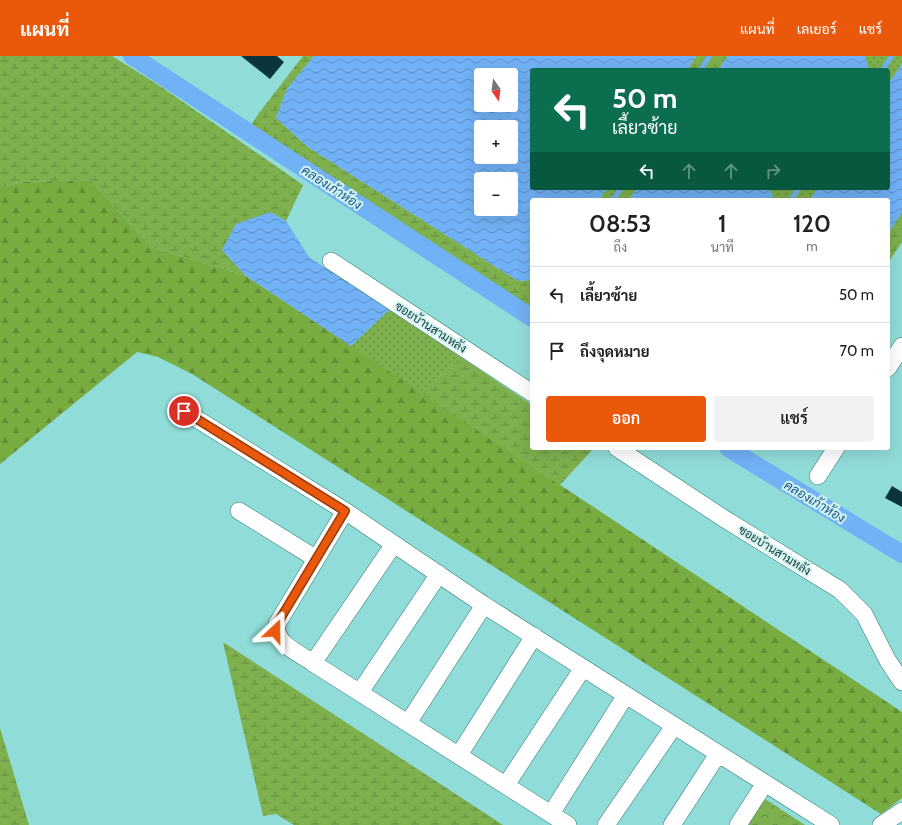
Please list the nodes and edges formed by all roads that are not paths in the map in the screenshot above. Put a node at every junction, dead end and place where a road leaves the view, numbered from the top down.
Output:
1 (331, 261) dead end
2 (902, 346) edge
3 (890, 365) edge
4 (530, 392) edge
5 (184, 411) dead end
6 (620, 450) edge
7 (835, 450) edge
8 (818, 476) dead end
9 (239, 511) dead end
10 (345, 511) junction
11 (394, 544) junction
12 (315, 558) junction
13 (439, 574) junction
14 (484, 604) junction
15 (534, 636) junction
16 (313, 663) junction
17 (583, 668) junction
18 (902, 682) edge
19 (360, 692) junction
20 (626, 695) junction
21 (408, 723) junction
22 (674, 726) junction
23 (718, 754) junction
24 (459, 755) junction
25 (765, 783) junction
26 (506, 786) junction
27 (902, 811) edge
28 (551, 814) junction
29 (568, 825) edge
30 (606, 825) edge
31 (672, 825) edge
32 (738, 825) edge
33 (831, 825) edge
34 (881, 825) edge

1 - 4 street, ซอยบ้านสามหลัง
2 - 3 street
5 - 10 street
6 - 18 street, ซอยบ้านสามหลัง
7 - 8 street
9 - 12 street
10 - 11 street
10 - 12 street
11 - 13 street
11 - 16 street
12 - 16 street
13 - 14 street
13 - 19 street
14 - 15 street
14 - 21 street
15 - 17 street
15 - 24 street
16 - 19 street
17 - 20 street
17 - 26 street
19 - 21 street
20 - 22 street
20 - 28 street
21 - 24 street
22 - 23 street
22 - 30 street
23 - 25 street
23 - 31 street
24 - 26 street
25 - 32 street
25 - 33 street
26 - 28 street
27 - 34 street
28 - 29 street

